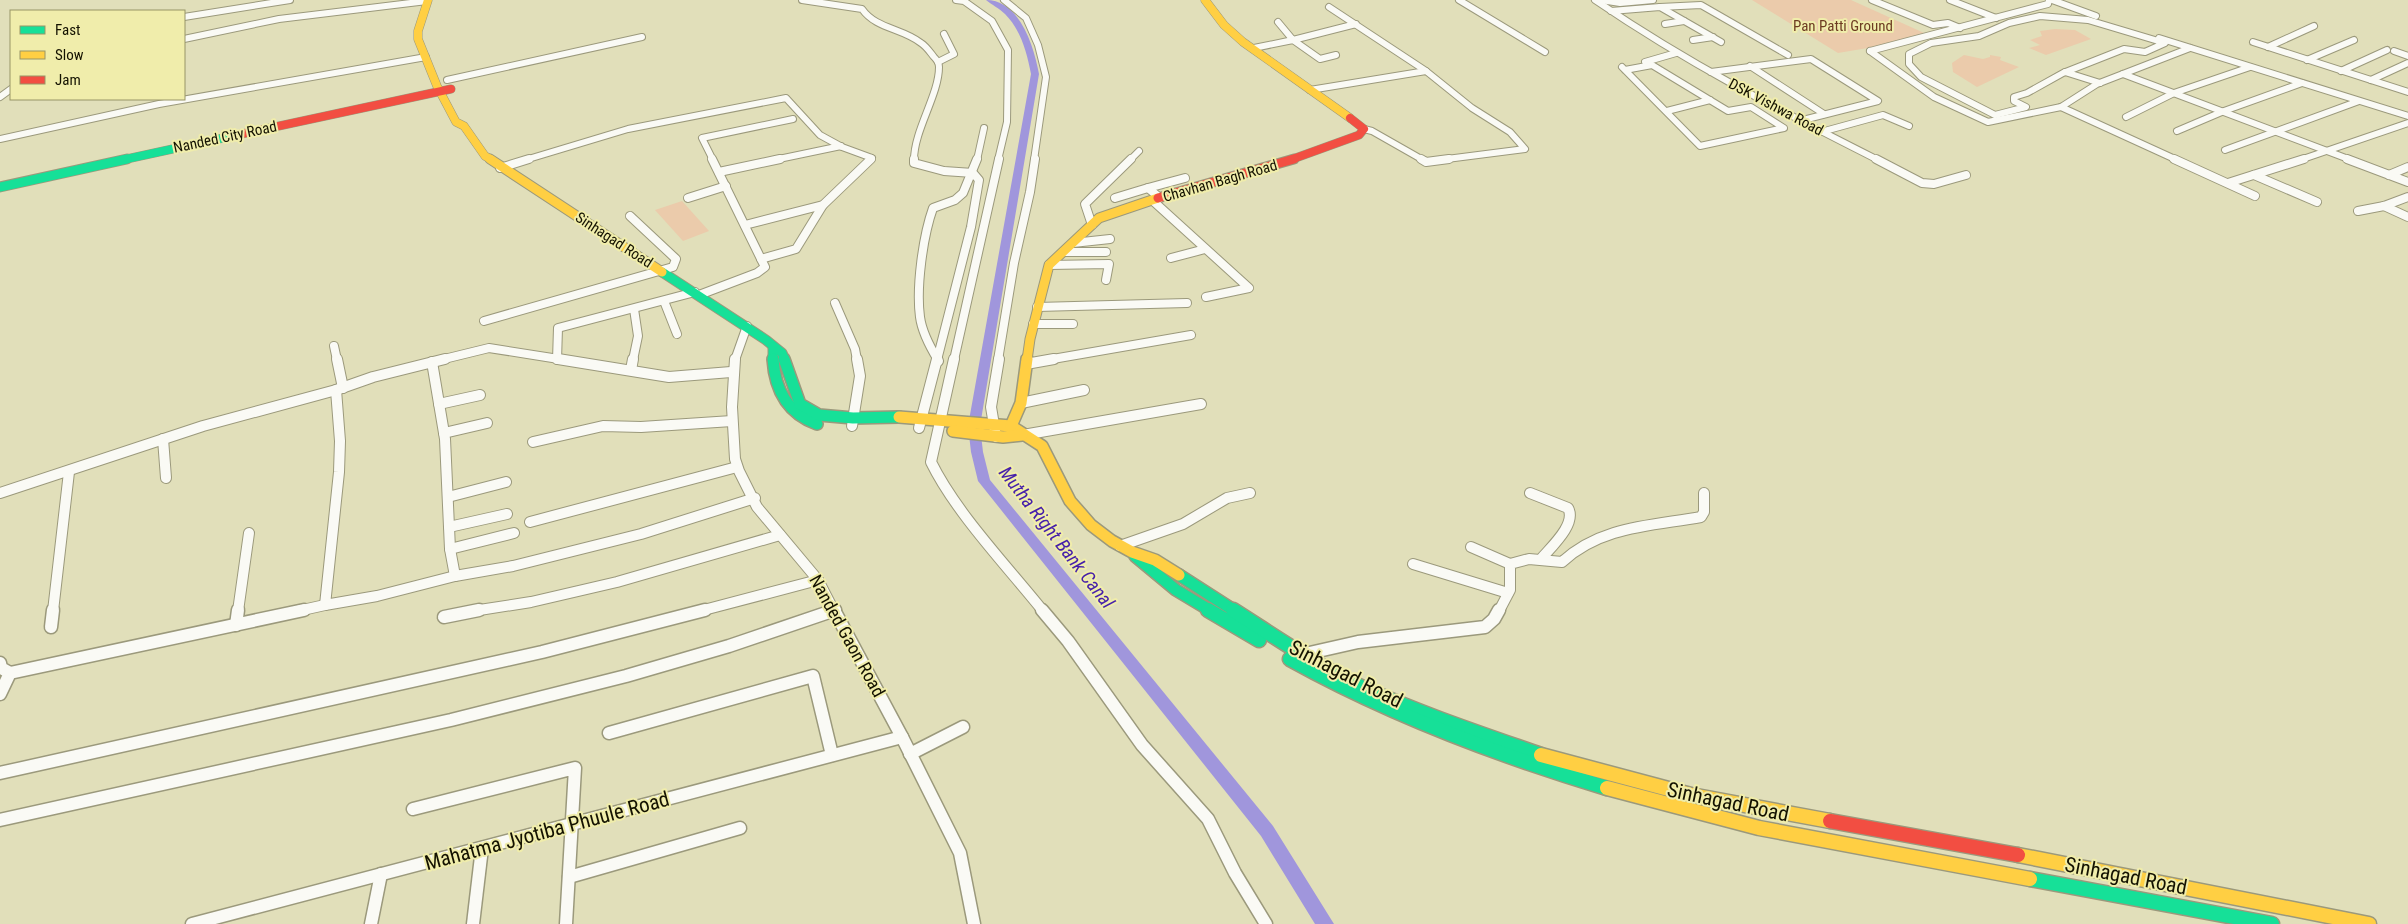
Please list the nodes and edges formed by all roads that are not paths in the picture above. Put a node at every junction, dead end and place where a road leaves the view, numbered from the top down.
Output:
1 (290, 0) edge
2 (431, 0) edge
3 (802, 0) edge
4 (956, 0) edge
5 (1004, 0) edge
6 (1204, 0) edge
7 (1459, 0) edge
8 (1595, 0) edge
9 (1601, 0) edge
10 (1629, 0) edge
11 (1653, 0) edge
12 (1872, 0) edge
13 (1950, 0) edge
14 (2039, 0) edge
15 (2051, 0) edge
16 (277, 1) edge
17 (1614, 2) junction
18 (1329, 7) dead end
19 (1660, 7) junction
20 (1611, 11) junction
21 (1987, 15) junction
22 (185, 17) edge
23 (1996, 18) junction
24 (1684, 21) junction
25 (1278, 22) dead end
26 (1356, 24) junction
27 (1665, 24) dead end
28 (1952, 24) junction
29 (2314, 26) dead end
30 (1959, 27) junction
31 (944, 34) dead end
32 (1931, 34) junction
33 (1979, 36) junction
34 (642, 37) dead end
35 (423, 38) junction
36 (1713, 38) junction
37 (185, 39) edge
38 (1294, 40) junction
39 (1693, 40) dead end
40 (2354, 40) dead end
41 (1721, 42) dead end
42 (2253, 42) dead end
43 (2268, 47) junction
44 (1254, 48) junction
45 (2190, 48) junction
46 (1545, 52) dead end
47 (1676, 53) junction
48 (1336, 55) dead end
49 (1788, 55) dead end
50 (2408, 56) edge
51 (426, 57) junction
52 (2307, 60) junction
53 (938, 62) junction
54 (2408, 63) edge
55 (1750, 66) junction
56 (2250, 67) junction
57 (1626, 70) junction
58 (1426, 71) junction
59 (2341, 71) junction
60 (1711, 72) junction
61 (2065, 72) junction
62 (2123, 74) junction
63 (2371, 80) junction
64 (2100, 83) junction
65 (2302, 83) junction
66 (444, 86) junction
67 (1310, 90) junction
68 (2407, 91) edge
69 (2174, 93) junction
70 (185, 99) edge
71 (182, 100) edge
72 (1710, 100) junction
73 (2359, 101) junction
74 (2061, 107) junction
75 (1667, 111) junction
76 (2224, 111) junction
77 (1824, 114) junction
78 (2408, 116) edge
79 (2126, 117) dead end
80 (793, 120) dead end
81 (1799, 121) junction
82 (2408, 123) edge
83 (263, 126) junction
84 (1909, 126) dead end
85 (984, 128) dead end
86 (1364, 129) junction
87 (2178, 131) dead end
88 (1822, 132) junction
89 (2279, 132) junction
90 (0, 139) edge
91 (841, 146) junction
92 (2225, 150) dead end
93 (1140, 151) dead end
94 (2329, 151) junction
95 (2408, 167) edge
96 (500, 168) junction
97 (719, 172) junction
98 (973, 173) junction
99 (2389, 174) junction
100 (1966, 175) dead end
101 (2254, 175) junction
102 (1185, 178) dead end
103 (0, 181) edge
104 (2408, 182) edge
105 (2228, 183) junction
106 (726, 186) junction
107 (0, 187) edge
108 (1148, 188) junction
109 (2255, 196) dead end
110 (2408, 197) edge
111 (688, 198) dead end
112 (1115, 198) dead end
113 (1156, 199) junction
114 (2317, 202) dead end
115 (823, 205) junction
116 (2384, 206) junction
117 (2358, 211) dead end
118 (630, 216) dead end
119 (2408, 217) edge
120 (745, 225) junction
121 (1092, 225) junction
122 (1110, 239) dead end
123 (1072, 243) junction
124 (1204, 249) junction
125 (1062, 252) junction
126 (1106, 252) dead end
127 (1172, 258) dead end
128 (762, 259) junction
129 (1049, 265) junction
130 (663, 272) junction
131 (1106, 280) dead end
132 (697, 294) junction
133 (1206, 297) dead end
134 (664, 300) junction
135 (835, 303) dead end
136 (1187, 303) dead end
137 (1037, 307) junction
138 (634, 308) junction
139 (484, 321) dead end
140 (1033, 324) junction
141 (1073, 324) dead end
142 (747, 326) junction
143 (677, 334) dead end
144 (1191, 335) dead end
145 (334, 346) dead end
146 (557, 360) junction
147 (938, 360) junction
148 (432, 362) junction
149 (1026, 364) junction
150 (631, 370) junction
151 (731, 372) junction
152 (339, 389) junction
153 (1084, 390) dead end
154 (480, 395) dead end
155 (1021, 403) junction
156 (439, 404) junction
157 (1201, 404) dead end
158 (732, 421) junction
159 (853, 422) junction
160 (487, 423) dead end
161 (920, 423) junction
162 (939, 424) junction
163 (993, 424) junction
164 (1011, 426) junction
165 (444, 433) junction
166 (1022, 435) junction
167 (996, 437) junction
168 (163, 440) junction
169 (533, 442) dead end
170 (737, 467) junction
171 (68, 472) junction
172 (166, 478) dead end
173 (506, 482) dead end
174 (0, 493) edge
175 (1250, 493) dead end
176 (1530, 493) dead end
177 (1704, 493) dead end
178 (448, 497) junction
179 (755, 498) junction
180 (507, 514) dead end
181 (530, 522) dead end
182 (449, 527) junction
183 (249, 533) dead end
184 (514, 533) dead end
185 (780, 535) junction
186 (1120, 546) junction
187 (1471, 547) dead end
188 (450, 549) junction
189 (1132, 552) junction
190 (1541, 559) junction
191 (1413, 564) dead end
192 (1510, 564) junction
193 (455, 576) junction
194 (818, 580) junction
195 (1508, 593) junction
196 (326, 605) junction
197 (835, 610) junction
198 (444, 617) dead end
199 (236, 625) junction
200 (51, 627) dead end
201 (1304, 655) junction
202 (0, 663) edge
203 (10, 673) junction
204 (0, 694) edge
205 (963, 727) dead end
206 (609, 733) dead end
207 (902, 737) junction
208 (910, 754) junction
209 (832, 755) junction
210 (0, 773) edge
211 (413, 809) dead end
212 (0, 820) edge
213 (571, 824) junction
214 (740, 828) dead end
215 (482, 848) junction
216 (381, 874) junction
217 (569, 877) junction
218 (971, 923) edge
219 (192, 924) edge
220 (371, 924) edge
221 (473, 924) edge
222 (566, 924) edge
223 (1266, 924) edge
224 (2272, 924) edge
225 (2369, 924) edge

1 - 16 street
2 - 35 main road
2 - 37 street
3 - 53 street
4 - 162 street
5 - 163 street
6 - 44 main road
7 - 46 street
8 - 20 street, DSK Vishwa Road
9 - 17 street
10 - 17 street
11 - 17 street
12 - 28 street
13 - 21 street
14 - 21 street
15 - 23 street
15 - 45 street
16 - 22 street
18 - 26 street
19 - 20 street
19 - 24 street
19 - 49 street
20 - 47 street, DSK Vishwa Road
21 - 23 street
21 - 28 street
23 - 30 street
24 - 27 street
24 - 36 street
25 - 38 street
26 - 38 street
26 - 58 street
28 - 30 street
28 - 32 street
29 - 43 street
30 - 32 street
30 - 33 street
31 - 53 street
32 - 74 street
33 - 61 street
33 - 61 street
34 - 66 street
35 - 51 main road, Sinhagad Road
35 - 66 main road, Sinhagad Road
36 - 39 street
36 - 41 street
38 - 44 street
38 - 48 street
40 - 52 street
42 - 43 street
43 - 52 street
44 - 67 main road
45 - 56 street
45 - 62 street
47 - 57 street
47 - 60 street, DSK Vishwa Road
50 - 59 street
51 - 66 main road, Sinhagad Road
51 - 70 street
52 - 59 street
53 - 98 street
54 - 63 street
55 - 60 street
55 - 77 street
55 - 77 street
56 - 65 street
56 - 69 street
57 - 72 street
57 - 75 street
58 - 67 street
58 - 86 street
59 - 63 street
60 - 81 street, DSK Vishwa Road
61 - 64 street
62 - 64 street
62 - 69 street
63 - 68 street
64 - 74 street
65 - 73 street
65 - 76 street
66 - 83 main road, Nanded City Road
66 - 96 main road, Sinhagad Road
67 - 86 main road
69 - 76 street
69 - 79 street
71 - 90 street
72 - 75 street
72 - 75 street
73 - 78 street
73 - 89 street
74 - 105 street
76 - 87 street
76 - 89 street
77 - 81 street
80 - 97 street
81 - 88 street, DSK Vishwa Road
82 - 94 street
83 - 103 main road, Nanded City Road
83 - 107 main road, Nanded City Road
84 - 88 street
85 - 98 street
86 - 113 main road, Chavhan Bagh Road
88 - 100 street, DSK Vishwa Road
89 - 92 street
89 - 94 street
91 - 96 street
91 - 97 street
91 - 115 street
93 - 121 street
94 - 99 street
94 - 101 street
95 - 99 street
96 - 130 main road, Sinhagad Road
97 - 106 street
98 - 147 street
98 - 147 street
99 - 104 street
101 - 105 street
101 - 114 street
102 - 108 street
105 - 109 street
106 - 111 street
106 - 120 street
108 - 112 street
108 - 113 street
110 - 116 street
113 - 121 main road, Chavhan Bagh Road
113 - 124 street
115 - 120 street
115 - 128 street
116 - 117 street
116 - 119 street
118 - 130 street
120 - 128 street
121 - 123 main road, Chavhan Bagh Road
122 - 123 street
123 - 125 main road, Chavhan Bagh Road
124 - 127 street
124 - 133 street
125 - 126 street
125 - 129 main road, Chavhan Bagh Road
128 - 132 street
129 - 131 street
129 - 137 main road, Chavhan Bagh Road
130 - 132 main road, Sinhagad Road
130 - 139 street
132 - 134 street
132 - 142 main road, Sinhagad Road
134 - 138 street
134 - 143 street
135 - 159 street
136 - 137 street
137 - 140 main road, Chavhan Bagh Road
138 - 146 street
138 - 150 street
140 - 141 street
140 - 149 main road, Chavhan Bagh Road
142 - 151 street, Nanded Gaon Road
142 - 159 main road, Sinhagad Road
144 - 149 street
145 - 152 street
146 - 148 street
146 - 150 street
147 - 161 street
148 - 152 street
148 - 156 street
149 - 155 main road, Chavhan Bagh Road
150 - 151 street
151 - 158 street, Nanded Gaon Road
152 - 168 street
152 - 196 street
153 - 155 street
154 - 156 street
155 - 164 main road, Chavhan Bagh Road
156 - 165 street
157 - 166 street
158 - 169 street
158 - 170 street, Nanded Gaon Road
159 - 161 main road, Sinhagad Road
160 - 165 street
161 - 162 main road, Sinhagad Road
162 - 163 main road, Sinhagad Road
162 - 167 main road, Sinhagad Road
162 - 223 street
163 - 164 main road, Sinhagad Road
163 - 167 street
164 - 166 main road, Sinhagad Road
165 - 178 street
166 - 167 main road, Sinhagad Road
166 - 186 main road, Sinhagad Road
168 - 171 street
168 - 172 street
170 - 179 street, Nanded Gaon Road
170 - 181 street
171 - 174 street
171 - 200 street
173 - 178 street
175 - 186 street
176 - 190 street
177 - 190 street
178 - 182 street
179 - 185 street, Nanded Gaon Road
179 - 193 street
180 - 182 street
182 - 188 street
183 - 199 street
184 - 188 street
185 - 194 street, Nanded Gaon Road
185 - 198 street
186 - 189 main road, Sinhagad Road
187 - 192 street
188 - 193 street
189 - 201 main road, Sinhagad Road
189 - 224 main road, Sinhagad Road
190 - 192 street
191 - 195 street
192 - 195 street
193 - 196 street
194 - 197 street, Nanded Gaon Road
194 - 210 street
195 - 201 street
196 - 199 street
197 - 207 street, Nanded Gaon Road
197 - 212 street
199 - 203 street
201 - 225 main road, Sinhagad Road
202 - 203 street
203 - 204 street
205 - 208 street
206 - 209 street
207 - 208 street, Nanded Gaon Road
207 - 209 street, Mahatma Jyotiba Phuule Road
208 - 218 street, Nanded Gaon Road
209 - 213 street, Mahatma Jyotiba Phuule Road
211 - 213 street
213 - 215 street, Mahatma Jyotiba Phuule Road
213 - 217 street
214 - 217 street
215 - 216 street, Mahatma Jyotiba Phuule Road
215 - 221 street
216 - 219 street, Mahatma Jyotiba Phuule Road
216 - 220 street
217 - 222 street

